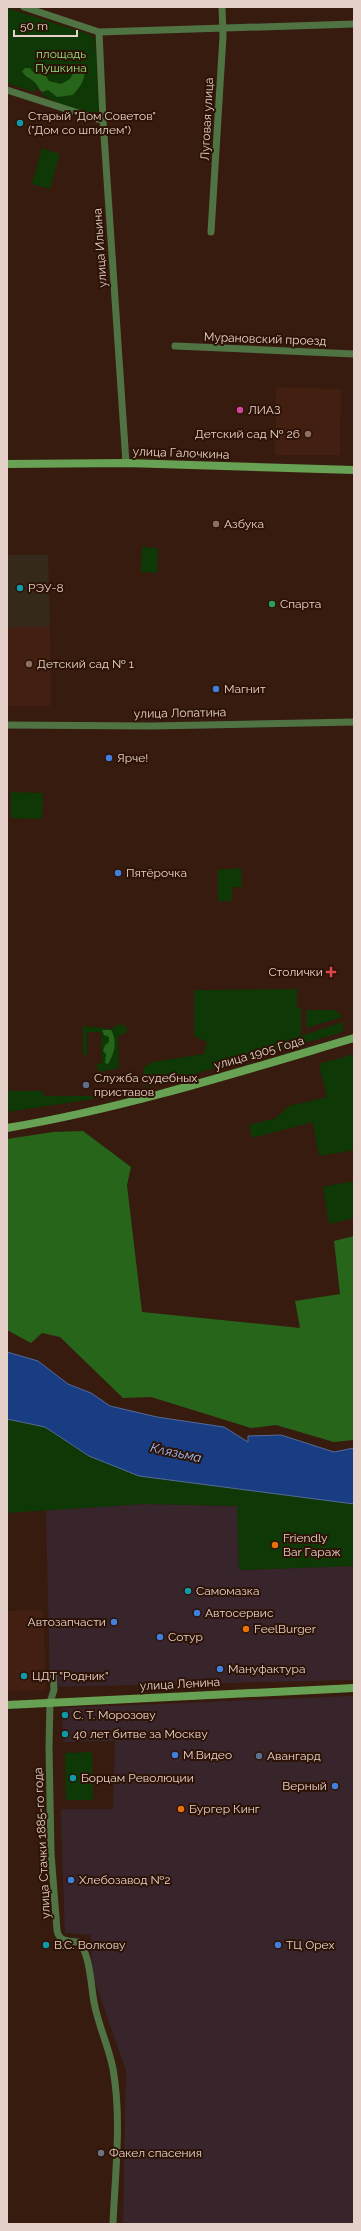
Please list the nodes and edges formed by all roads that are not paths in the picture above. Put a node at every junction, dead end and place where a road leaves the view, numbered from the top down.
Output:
1 (24, 7) edge
2 (222, 7) edge
3 (354, 24) edge
4 (221, 28) junction
5 (99, 32) junction
6 (7, 90) edge
7 (103, 120) junction
8 (211, 232) dead end
9 (175, 346) dead end
10 (354, 354) edge
11 (126, 463) junction
12 (7, 464) edge
13 (354, 470) edge
14 (354, 722) edge
15 (7, 725) edge
16 (354, 1038) edge
17 (7, 1128) edge
18 (53, 1674) dead end
19 (354, 1688) edge
20 (50, 1702) junction
21 (7, 1705) edge
22 (113, 2224) edge

1 - 5 street
2 - 4 street, Луговая улица
3 - 4 street
4 - 5 street
4 - 8 street, Луговая улица
5 - 7 street, улица Ильина
6 - 7 street
7 - 11 street, улица Ильина
9 - 10 street, Мурановский проезд
11 - 12 street, улица Галочкина
11 - 13 street, улица Галочкина
14 - 15 street, улица Лопатина
16 - 17 street, улица 1905 Года
18 - 20 street
19 - 20 street, улица Ленина
20 - 21 street, улица Ленина
20 - 22 street, улица Стачки 1885-го года

